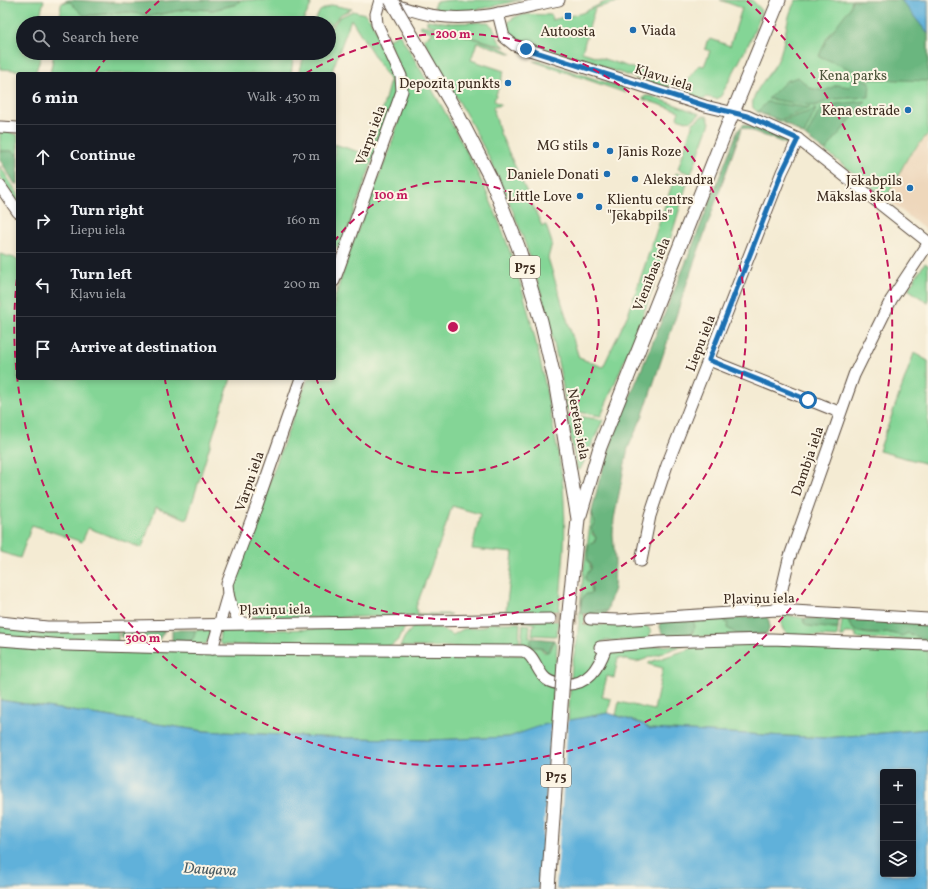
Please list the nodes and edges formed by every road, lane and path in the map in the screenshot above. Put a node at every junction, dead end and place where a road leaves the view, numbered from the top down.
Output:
1 (379, 0) edge
2 (391, 0) edge
3 (559, 0) edge
4 (779, 0) edge
5 (498, 13) junction
6 (732, 112) junction
7 (0, 127) edge
8 (16, 128) edge
9 (798, 139) junction
10 (0, 186) edge
11 (16, 209) edge
12 (928, 243) edge
13 (336, 275) edge
14 (709, 360) junction
15 (300, 380) edge
16 (839, 412) junction
17 (578, 519) junction
18 (641, 561) dead end
19 (228, 594) junction
20 (777, 610) junction
21 (550, 619) tunnel mouth
22 (928, 619) edge
23 (590, 620) tunnel mouth
24 (0, 622) edge
25 (218, 624) junction
26 (245, 624) junction
27 (0, 640) edge
28 (928, 645) edge
29 (212, 649) junction
30 (548, 889) edge

1 - 5 street
1 - 13 street, Vārpu iela
2 - 17 main road, Neretas iela / P75, bridge
3 - 5 street
4 - 6 main road, Vienības iela
5 - 6 street, Kļavu iela
6 - 9 street, Kļavu iela
6 - 17 main road, Vienības iela
7 - 8 street
9 - 12 street, Kļavu iela
9 - 14 street, Liepu iela
10 - 11 street
12 - 16 street, Dambja iela
14 - 16 street
14 - 18 street, Liepu iela
15 - 19 street, Vārpu iela
16 - 20 street, Dambja iela
17 - 30 main road, Neretas iela / P75, bridge
19 - 25 street, Vārpu iela
19 - 26 street, Vārpu iela
20 - 22 street, Pļaviņu iela
20 - 23 street, Pļaviņu iela
21 - 26 street, Pļaviņu iela
24 - 25 street, Pļaviņu iela
25 - 26 street, Pļaviņu iela
25 - 29 street, Vārpu iela
27 - 29 street
28 - 29 street

